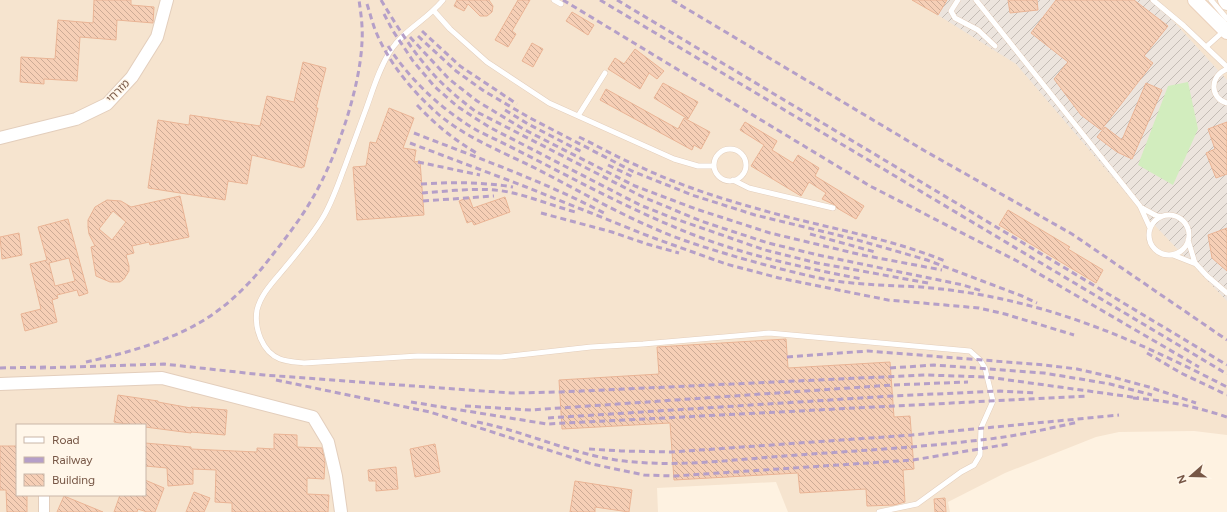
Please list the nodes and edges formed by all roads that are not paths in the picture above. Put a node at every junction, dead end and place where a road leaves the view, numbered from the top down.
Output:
1 (167, 0) edge
2 (443, 0) edge
3 (554, 0) edge
4 (958, 0) edge
5 (976, 0) edge
6 (1153, 0) edge
7 (1195, 0) edge
8 (1211, 0) edge
9 (1224, 0) edge
10 (1227, 3) edge
11 (561, 4) dead end
12 (434, 11) junction
13 (1226, 27) edge
14 (995, 46) dead end
15 (1206, 47) junction
16 (1227, 68) edge
17 (605, 73) dead end
18 (1227, 103) edge
19 (578, 116) junction
20 (0, 138) edge
21 (714, 166) junction
22 (733, 180) junction
23 (1140, 206) junction
24 (833, 208) dead end
25 (1161, 217) junction
26 (1150, 228) junction
27 (1188, 239) junction
28 (1173, 255) junction
29 (1196, 264) junction
30 (1227, 293) edge
31 (0, 384) edge
32 (44, 496) edge
33 (44, 512) edge
34 (341, 512) edge
35 (879, 512) edge

1 - 20 street, מזרחי
2 - 12 lane
3 - 11 lane
4 - 14 lane
5 - 23 lane
6 - 15 lane
7 - 13 main road
8 - 13 lane
9 - 10 main road
12 - 19 lane
12 - 35 lane
13 - 15 lane
15 - 16 lane
16 - 18 lane
17 - 19 lane
19 - 21 lane
21 - 22 lane
21 - 22 lane
22 - 24 lane
23 - 25 lane
23 - 26 lane
25 - 26 lane
25 - 27 lane
26 - 28 lane
27 - 28 lane
27 - 29 lane
28 - 29 lane
29 - 30 lane
31 - 34 street
32 - 33 street

